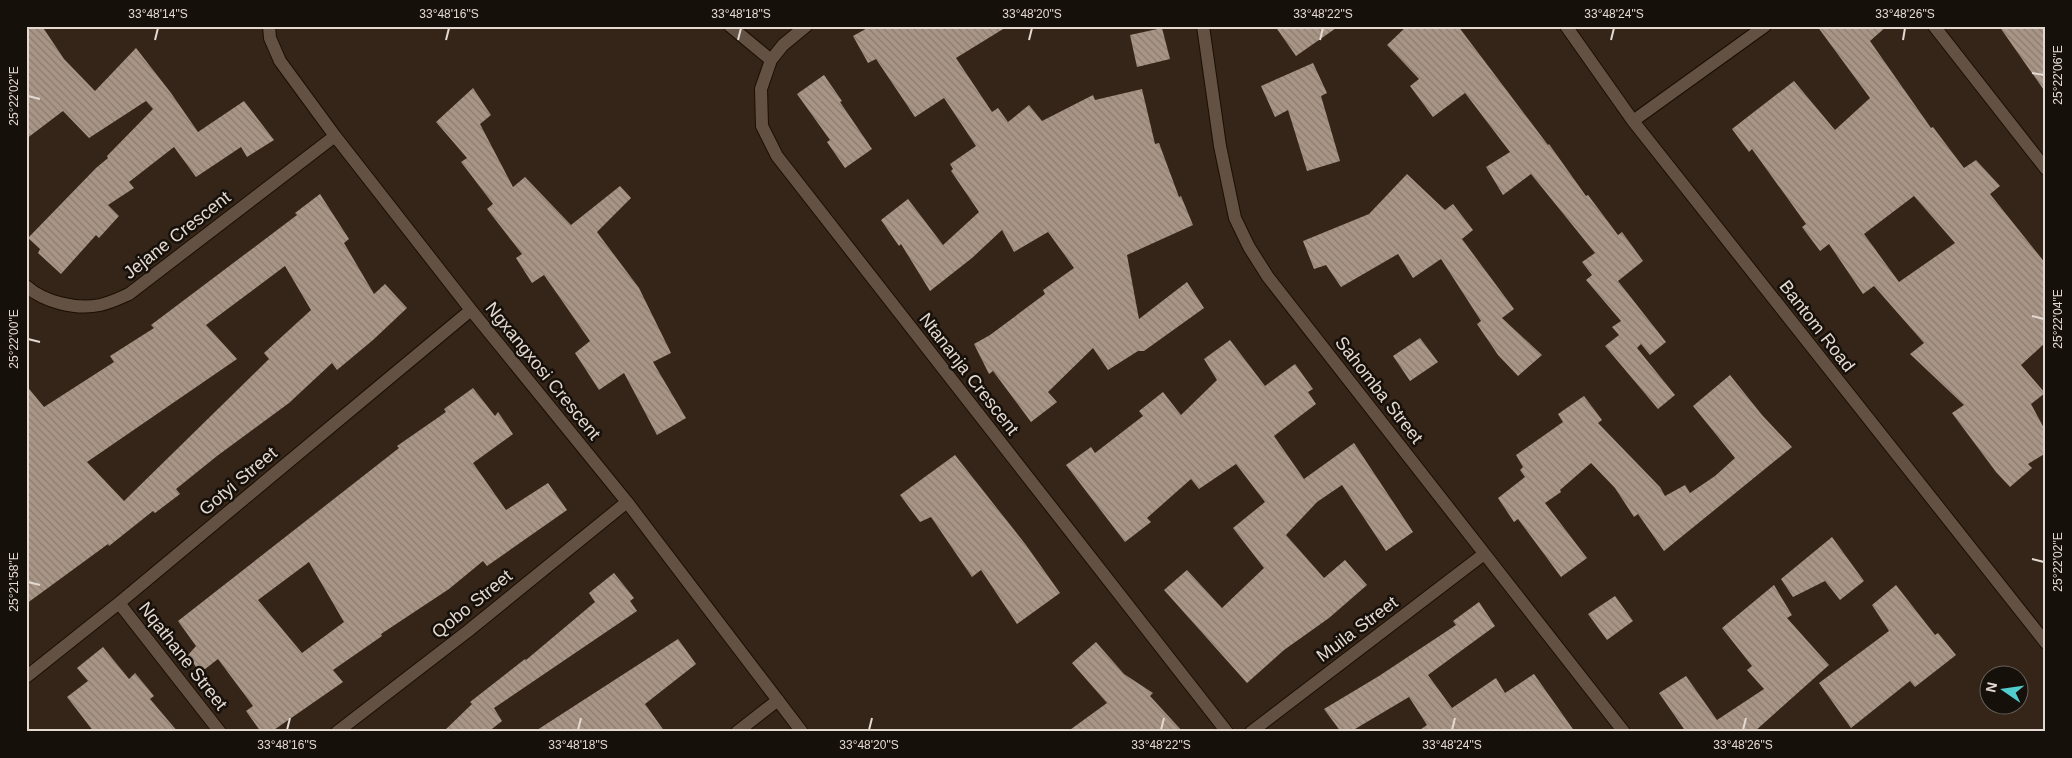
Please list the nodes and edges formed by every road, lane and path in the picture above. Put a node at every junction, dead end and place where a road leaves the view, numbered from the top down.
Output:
1 (269, 26) edge
2 (730, 26) edge
3 (806, 26) edge
4 (1203, 26) edge
5 (1566, 26) edge
6 (1765, 26) edge
7 (1934, 26) edge
8 (771, 60) junction
9 (1633, 121) junction
10 (335, 136) junction
11 (2046, 169) edge
12 (26, 286) edge
13 (471, 310) junction
14 (627, 502) junction
15 (1484, 554) junction
16 (119, 603) junction
17 (2046, 643) edge
18 (26, 677) edge
19 (778, 700) junction
20 (220, 732) edge
21 (337, 732) edge
22 (737, 732) edge
23 (802, 732) edge
24 (1226, 732) edge
25 (1251, 732) edge
26 (1624, 732) edge

1 - 10 street, Ngxangxosi Crescent
2 - 8 street
3 - 8 street, Ntananja Crescent
4 - 15 street, Sahomba Street
5 - 9 street, Bantom Road
6 - 9 street
7 - 11 street
8 - 24 street, Ntananja Crescent
9 - 17 street, Bantom Road
10 - 12 street, Jejane Crescent
10 - 13 street, Ngxangxosi Crescent
13 - 14 street, Ngxangxosi Crescent
13 - 16 street, Gotyi Street
14 - 19 street, Ngxangxosi Crescent
14 - 21 street, Qobo Street
15 - 25 street, Muila Street
15 - 26 street, Sahomba Street
16 - 18 street, Gotyi Street
16 - 20 street, Nqathane Street
19 - 22 street
19 - 23 street, Ngxangxosi Crescent

